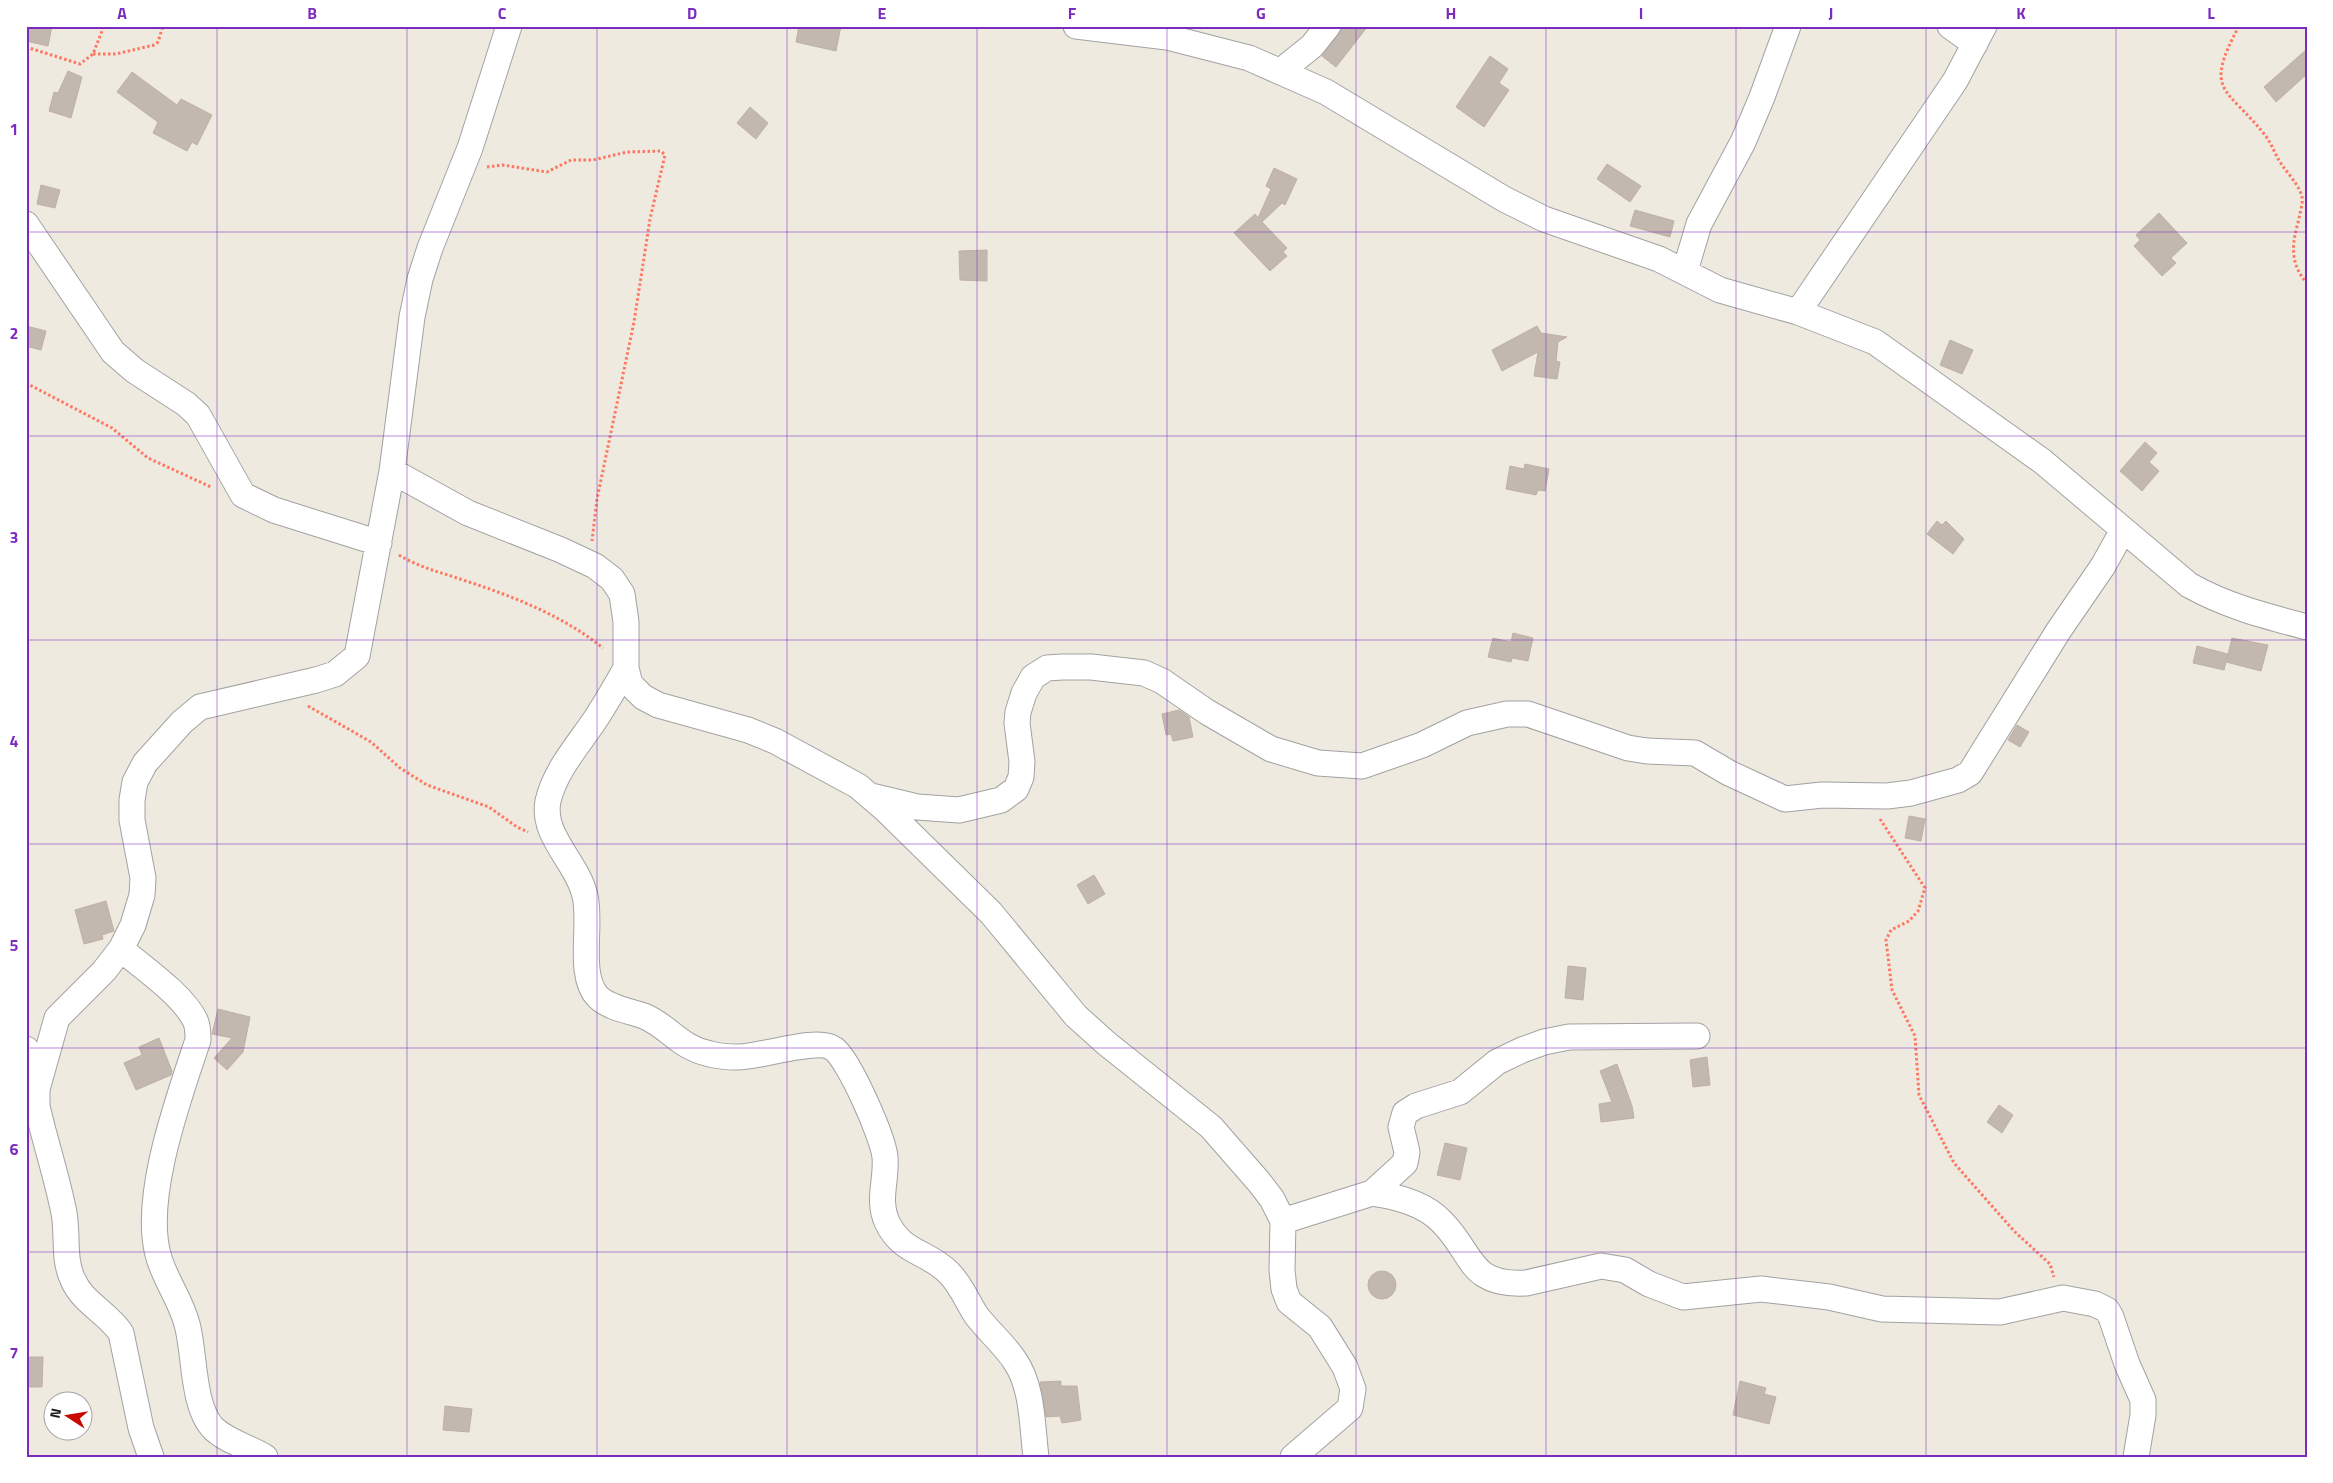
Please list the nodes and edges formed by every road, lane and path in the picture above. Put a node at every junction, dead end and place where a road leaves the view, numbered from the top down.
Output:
1 (104, 26) edge
2 (164, 26) edge
3 (509, 26) edge
4 (1076, 26) edge
5 (1328, 26) edge
6 (1788, 26) edge
7 (1950, 26) edge
8 (2239, 26) edge
9 (1980, 35) edge
10 (26, 47) edge
11 (94, 54) junction
12 (1281, 71) junction
13 (459, 174) junction
14 (26, 224) edge
15 (1685, 271) junction
16 (2307, 283) edge
17 (1798, 312) junction
18 (26, 383) edge
19 (392, 471) junction
20 (243, 495) junction
21 (2123, 530) junction
22 (379, 543) junction
23 (596, 566) junction
24 (2307, 627) edge
25 (626, 668) junction
26 (278, 688) junction
27 (871, 796) junction
28 (1852, 796) junction
29 (548, 824) junction
30 (121, 948) junction
31 (1697, 1036) dead end
32 (26, 1049) edge
33 (37, 1089) junction
34 (1372, 1194) junction
35 (1283, 1221) junction
36 (2050, 1300) junction
37 (150, 1457) edge
38 (265, 1457) edge
39 (1036, 1457) edge
40 (1293, 1457) edge
41 (2136, 1457) edge

1 - 11 path
2 - 11 path
3 - 13 street
4 - 12 street
5 - 12 street
6 - 15 street
7 - 9 street
8 - 16 path
9 - 17 street
10 - 11 path
12 - 15 street
13 - 19 street
13 - 23 path
14 - 20 street
15 - 17 street
17 - 21 street
18 - 20 path
19 - 22 street
19 - 23 street
20 - 22 street
21 - 24 street
21 - 28 street
22 - 25 path
22 - 26 street
23 - 25 street
25 - 27 street
25 - 29 street
26 - 29 path
26 - 30 street
27 - 28 street
27 - 35 street
28 - 36 path
29 - 39 street
30 - 33 street
30 - 38 street
31 - 34 street
32 - 33 street
33 - 37 street
34 - 35 street
34 - 36 street
35 - 40 street
36 - 41 street

